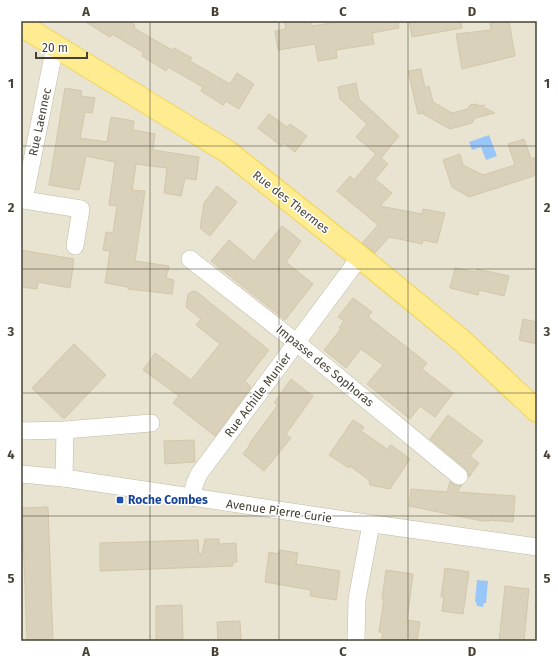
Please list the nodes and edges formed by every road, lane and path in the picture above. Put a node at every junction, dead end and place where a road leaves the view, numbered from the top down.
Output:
1 (21, 25) edge
2 (55, 46) junction
3 (75, 246) dead end
4 (360, 257) junction
5 (190, 259) dead end
6 (297, 343) junction
7 (537, 411) edge
8 (151, 423) dead end
9 (65, 430) junction
10 (21, 431) edge
11 (21, 474) edge
12 (459, 476) dead end
13 (64, 478) junction
14 (191, 498) junction
15 (371, 524) junction
16 (537, 547) edge
17 (356, 641) edge

1 - 2 main road, Rue des Thermes
2 - 3 street, Rue Laennec
2 - 4 main road, Rue des Thermes
4 - 6 street, Rue Achille Munier
4 - 7 main road, Rue des Thermes
5 - 6 street, Impasse des Sophoras
6 - 12 street, Impasse des Sophoras
6 - 14 street, Rue Achille Munier
8 - 9 street
9 - 10 street
9 - 13 street
11 - 13 street, Avenue Pierre Curie
13 - 14 street, Avenue Pierre Curie
14 - 15 street, Avenue Pierre Curie
15 - 16 street, Avenue Pierre Curie
15 - 17 street

